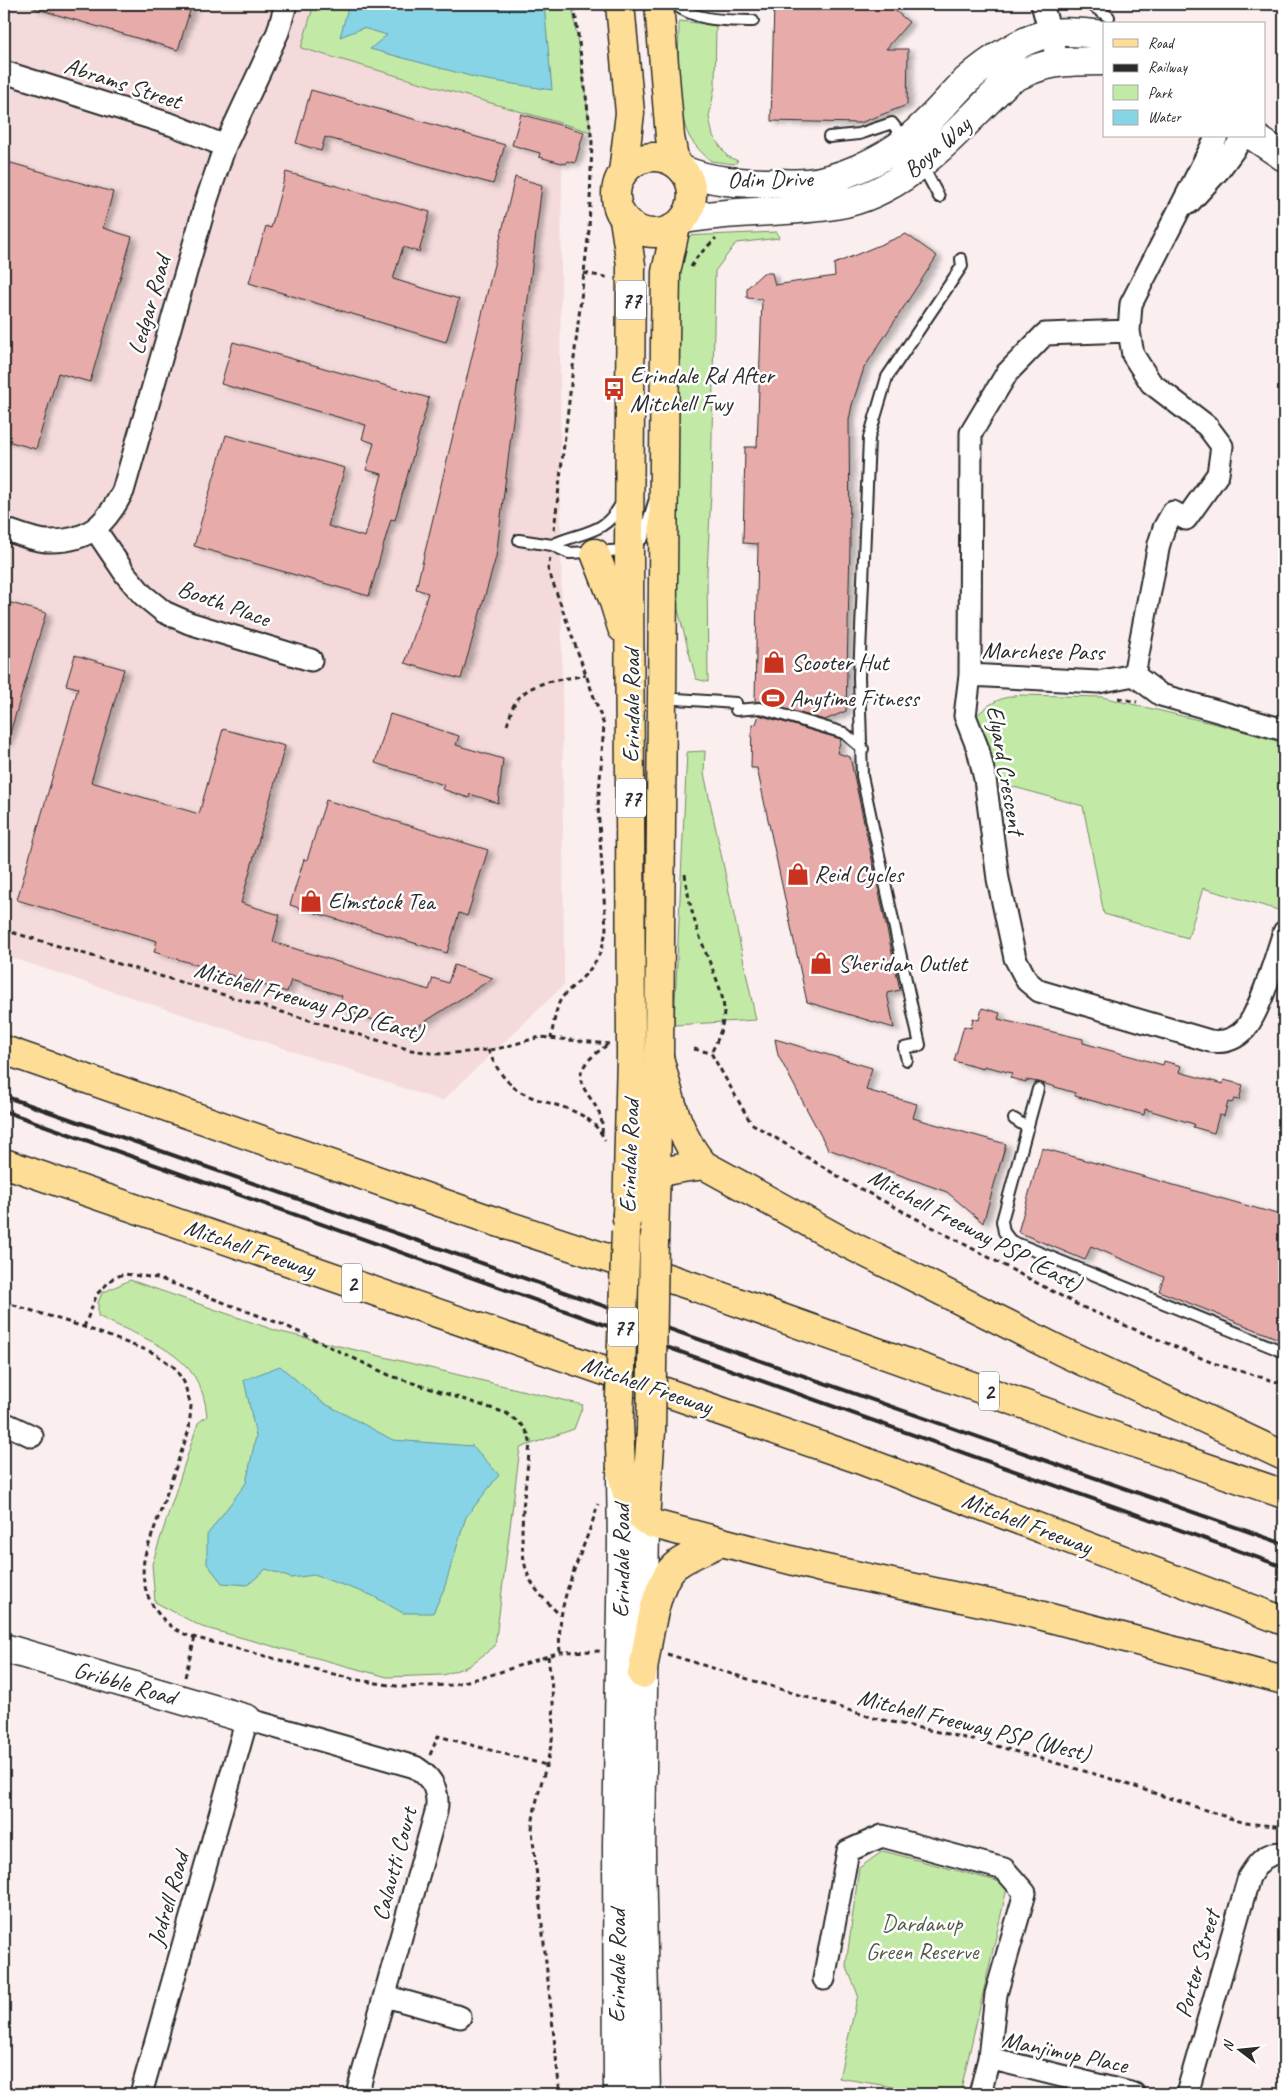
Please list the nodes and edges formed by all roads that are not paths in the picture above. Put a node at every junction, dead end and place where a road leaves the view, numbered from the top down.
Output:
1 (286, 4) edge
2 (620, 4) edge
3 (658, 4) edge
4 (674, 4) edge
5 (1042, 4) edge
6 (1090, 4) edge
7 (753, 21) dead end
8 (1103, 22) edge
9 (1103, 26) edge
10 (1051, 33) junction
11 (1058, 61) junction
12 (1103, 61) edge
13 (4, 72) edge
14 (1266, 125) edge
15 (829, 137) dead end
16 (1216, 138) edge
17 (1243, 138) edge
18 (1256, 138) edge
19 (1284, 138) edge
20 (225, 146) junction
21 (914, 153) junction
22 (1284, 157) edge
23 (679, 167) junction
24 (622, 173) junction
25 (939, 197) dead end
26 (624, 219) junction
27 (680, 222) junction
28 (1172, 222) junction
29 (961, 259) dead end
30 (1128, 331) junction
31 (663, 477) junction
32 (630, 488) junction
33 (4, 529) edge
34 (96, 529) junction
35 (518, 540) dead end
36 (552, 544) junction
37 (629, 550) junction
38 (595, 553) junction
39 (311, 660) dead end
40 (630, 661) junction
41 (970, 675) junction
42 (1134, 675) junction
43 (661, 698) junction
44 (1284, 730) edge
45 (863, 749) junction
46 (1284, 932) edge
47 (4, 1050) edge
48 (659, 1056) junction
49 (907, 1060) dead end
50 (1038, 1089) dead end
51 (1014, 1120) dead end
52 (1028, 1128) junction
53 (4, 1163) edge
54 (704, 1165) junction
55 (657, 1173) junction
56 (627, 1223) junction
57 (1284, 1352) edge
58 (4, 1423) edge
59 (32, 1436) dead end
60 (1284, 1456) edge
61 (621, 1470) junction
62 (1284, 1494) edge
63 (645, 1520) junction
64 (721, 1542) junction
65 (1284, 1621) edge
66 (4, 1648) edge
67 (642, 1674) junction
68 (1284, 1680) edge
69 (246, 1719) junction
70 (1276, 1854) edge
71 (824, 1979) dead end
72 (385, 1996) junction
73 (460, 2017) dead end
74 (988, 2058) junction
75 (140, 2094) edge
76 (357, 2094) edge
77 (618, 2094) edge
78 (646, 2094) edge
79 (980, 2094) edge
80 (1134, 2094) edge
81 (1187, 2094) edge

1 - 20 street, Ledgar Road
2 - 24 main road, Erindale Road / 77
3 - 23 main road, Erindale Road / 77
4 - 7 lane
5 - 10 street
6 - 8 lane
9 - 10 main road, Odin Drive
10 - 11 street
10 - 21 main road, Odin Drive
11 - 12 main road
11 - 21 main road, Boya Way
13 - 20 street, Abrams Street
14 - 19 main road
15 - 21 lane
16 - 28 street
17 - 28 street
18 - 22 main road
20 - 34 street, Ledgar Road
21 - 23 main road, Odin Drive
21 - 25 lane
21 - 27 main road, Boya Way
23 - 24 main road
23 - 27 main road, Erindale Road / 77
24 - 26 main road, Erindale Road / 77
26 - 27 main road
26 - 32 main road, Erindale Road / 77
27 - 31 main road, Erindale Road / 77
28 - 30 street
29 - 45 lane
30 - 41 street, Elyard Crescent
30 - 42 street
31 - 37 lane
31 - 43 main road, Erindale Road / 77
32 - 36 lane
32 - 37 main road, Erindale Road / 77
33 - 34 street, Ledgar Road
34 - 39 street, Booth Place
35 - 36 lane
36 - 38 lane
37 - 38 lane
37 - 40 main road, Erindale Road / 77
38 - 40 main road
40 - 56 main road, Erindale Road / 77
41 - 42 street, Marchese Pass
41 - 46 street, Elyard Crescent
42 - 44 street, Marchese Pass
43 - 45 lane
43 - 48 main road, Erindale Road / 77
45 - 49 lane
47 - 62 main road, 2
48 - 54 main road
48 - 55 main road, Erindale Road / 77
50 - 52 lane
51 - 52 lane
52 - 57 lane
53 - 65 main road, Mitchell Freeway / 2
54 - 55 main road
54 - 60 main road
55 - 56 main road
55 - 63 main road, Erindale Road / 77, bridge
56 - 61 main road, Erindale Road / 77, bridge
58 - 59 street
61 - 63 main road
61 - 77 main road, Erindale Road / 77
63 - 64 main road
63 - 67 main road, Erindale Road / 77
64 - 67 main road
64 - 68 main road
66 - 69 main road, Gribble Road
67 - 78 main road, Erindale Road / 77
69 - 72 street, Calautti Court
69 - 75 street, Jodrell Road
70 - 81 street, Porter Street
71 - 74 street
72 - 73 street
72 - 76 street, Calautti Court
74 - 79 street, Manjimup Place
74 - 80 street, Manjimup Place

